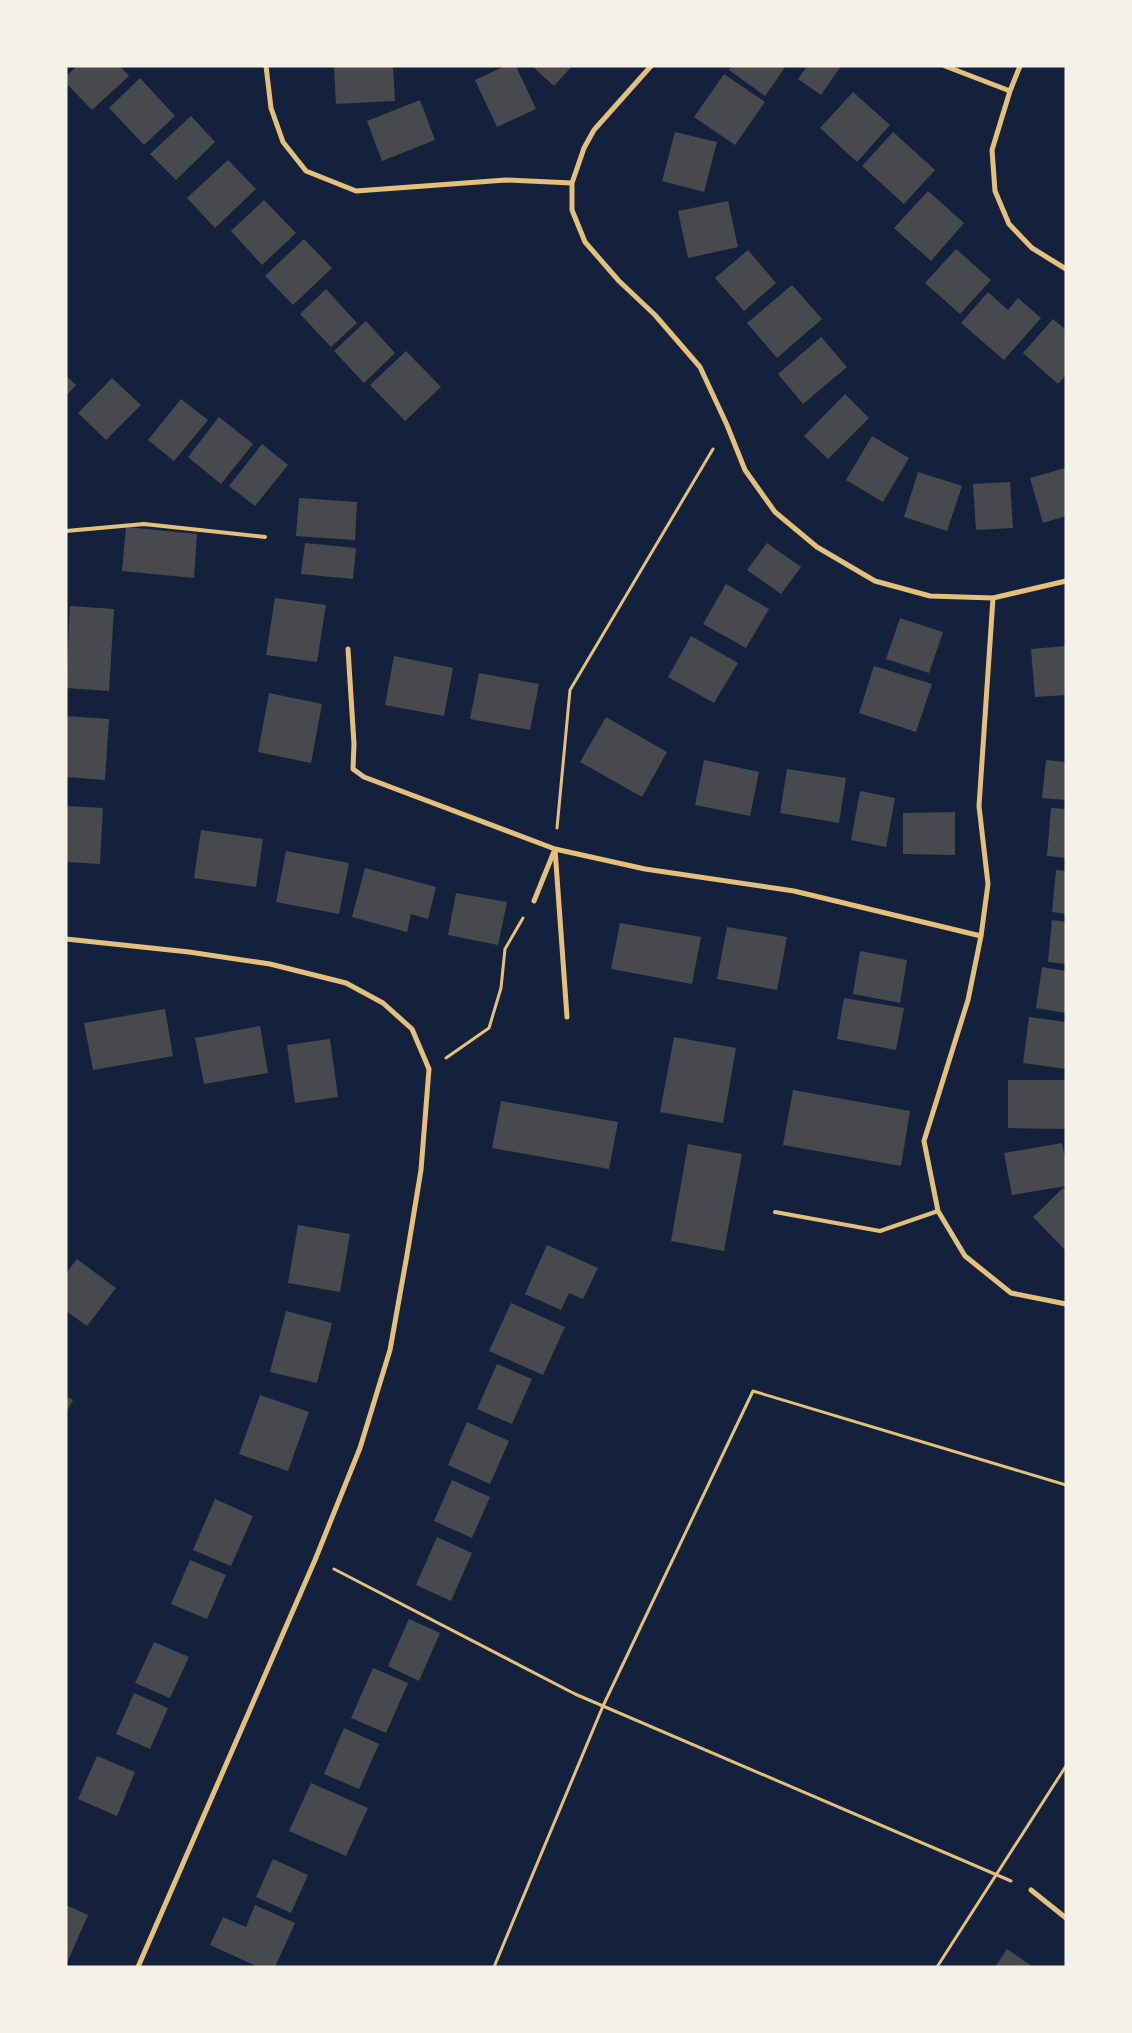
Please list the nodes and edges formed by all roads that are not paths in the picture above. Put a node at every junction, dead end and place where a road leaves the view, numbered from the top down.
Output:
1 (266, 66) edge
2 (651, 66) edge
3 (945, 66) edge
4 (1020, 66) edge
5 (1010, 91) junction
6 (572, 182) junction
7 (1066, 269) edge
8 (66, 531) edge
9 (266, 537) dead end
10 (1066, 580) edge
11 (993, 598) junction
12 (348, 649) dead end
13 (555, 849) junction
14 (534, 901) road end
15 (981, 936) junction
16 (66, 939) edge
17 (567, 1018) dead end
18 (938, 1211) junction
19 (774, 1212) dead end
20 (1066, 1304) edge
21 (1031, 1890) road end
22 (1066, 1918) edge
23 (138, 1967) edge

1 - 6 street
2 - 6 street
3 - 5 street
4 - 5 street
5 - 7 street
6 - 11 street
8 - 9 lane
10 - 11 street
11 - 15 street
12 - 13 street
13 - 14 street
13 - 15 street
13 - 17 street
15 - 18 street
16 - 23 street
18 - 19 lane
18 - 20 street
21 - 22 street

